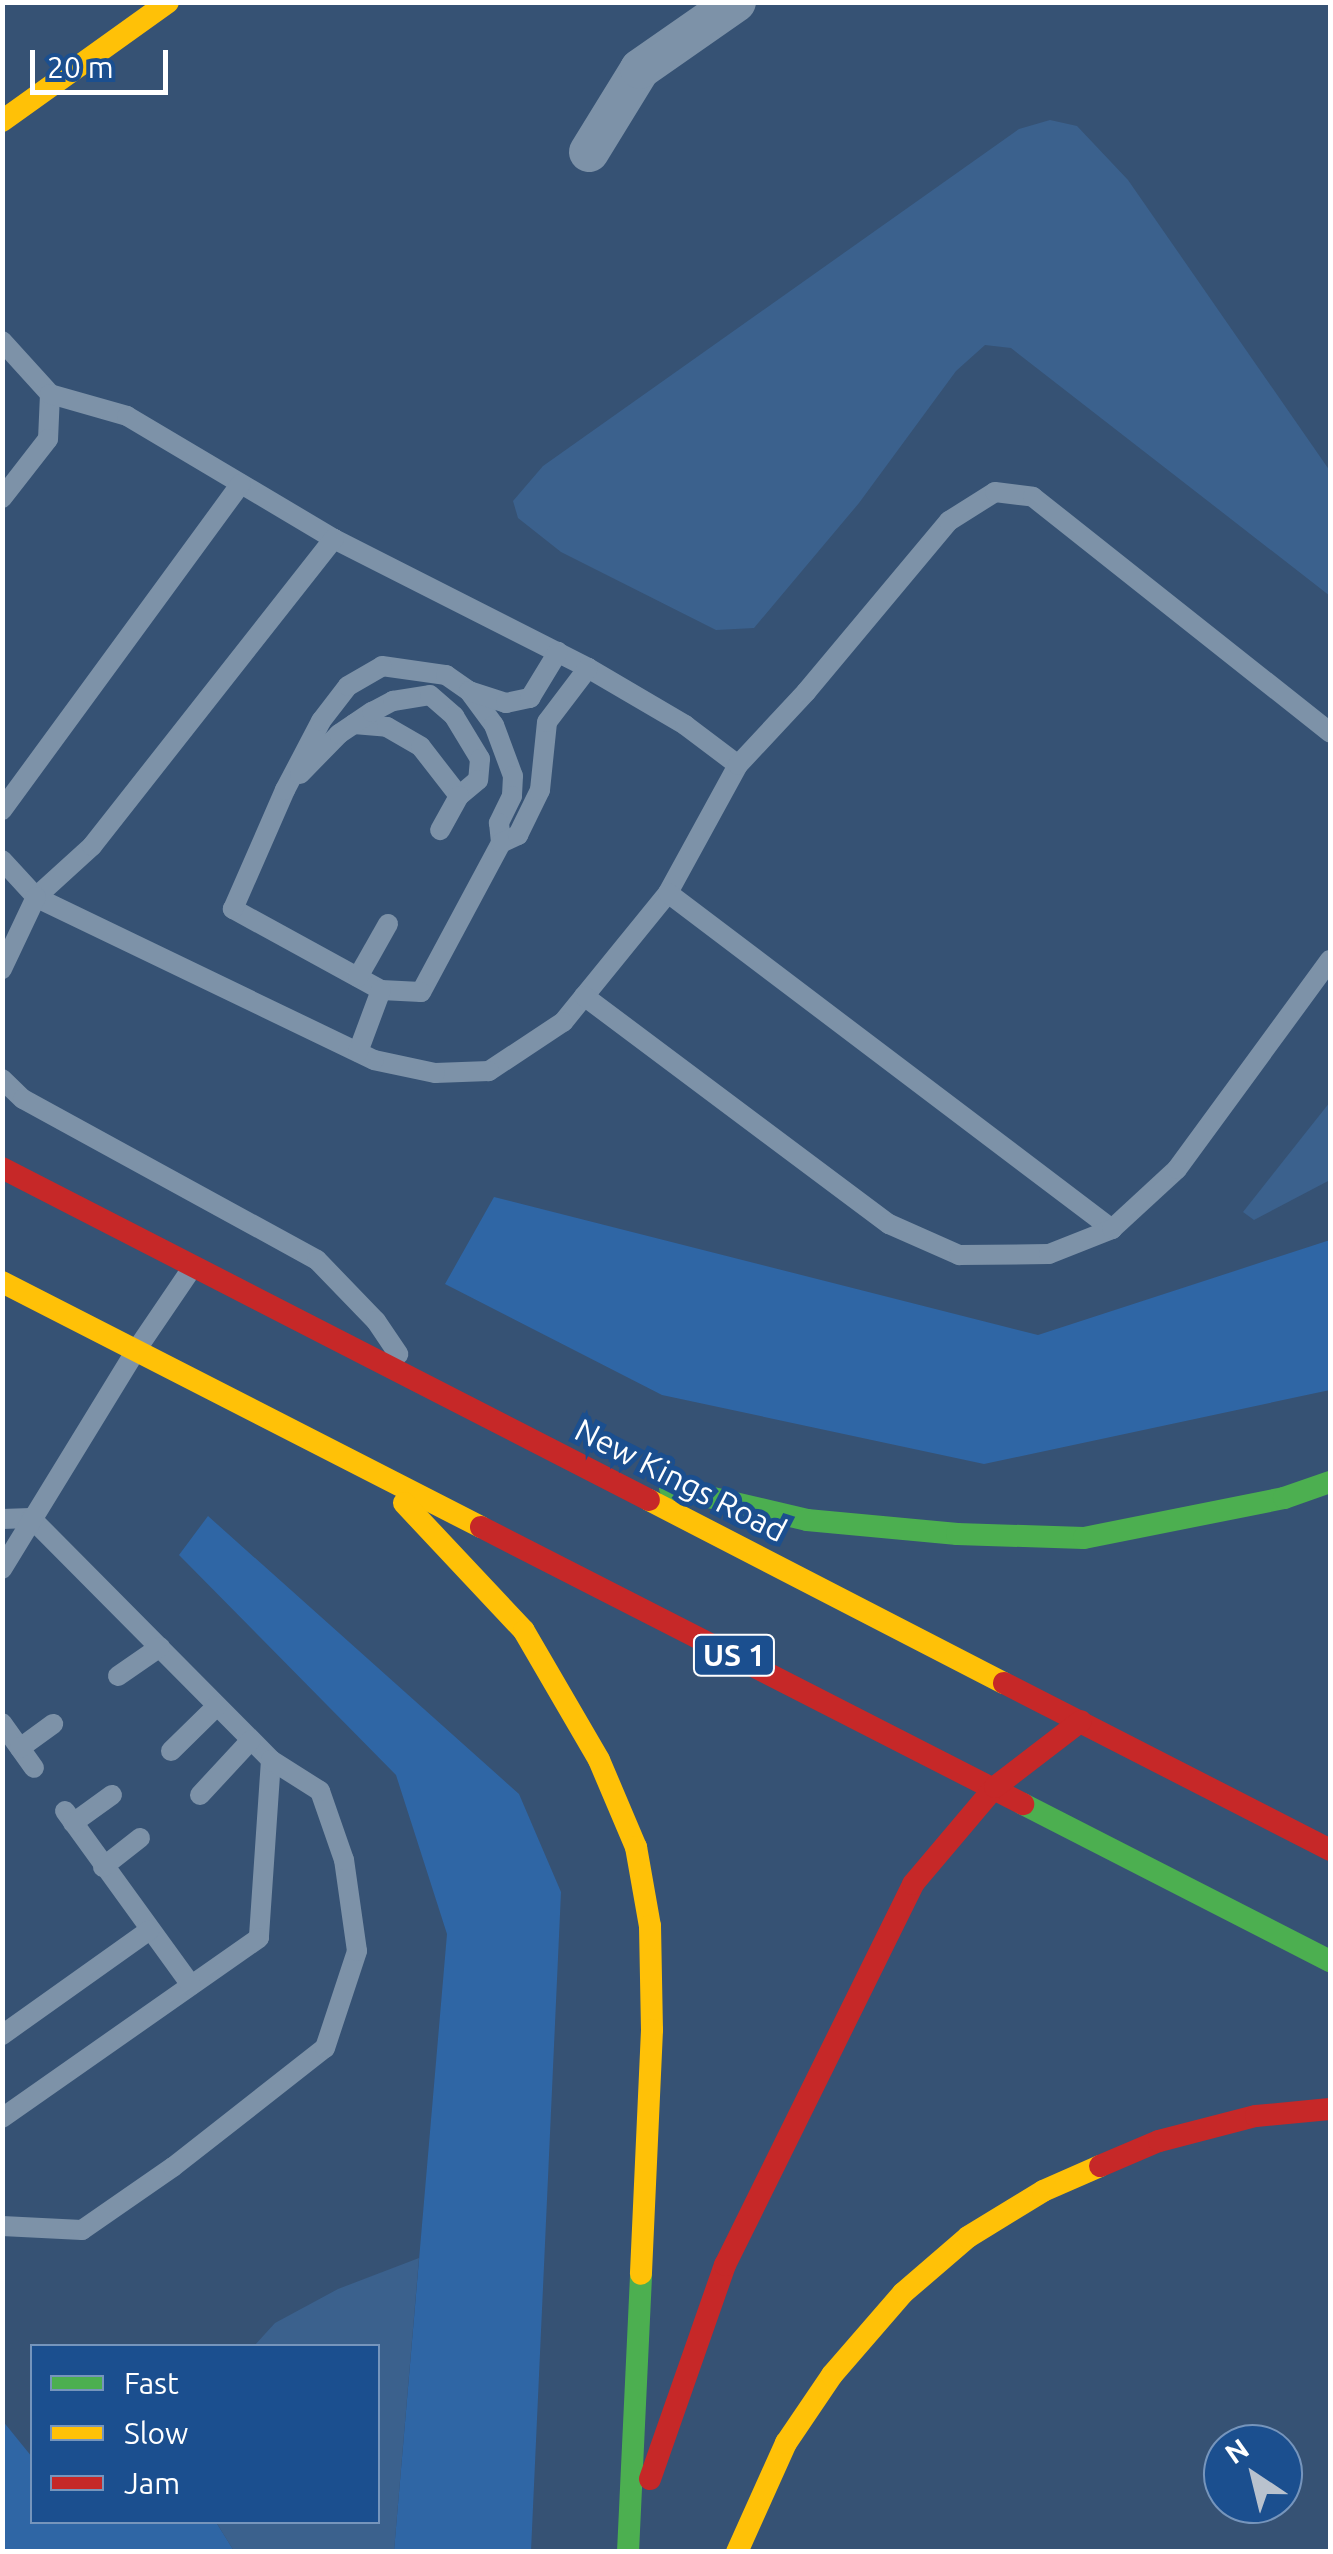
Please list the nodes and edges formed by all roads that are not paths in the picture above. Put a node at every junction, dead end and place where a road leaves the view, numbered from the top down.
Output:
1 (168, 2) edge
2 (736, 2) edge
3 (2, 121) edge
4 (589, 152) dead end
5 (2, 340) edge
6 (50, 394) junction
7 (240, 484) junction
8 (2, 498) edge
9 (334, 540) junction
10 (558, 652) junction
11 (588, 668) junction
12 (469, 691) junction
13 (354, 724) junction
14 (1330, 732) edge
15 (738, 765) junction
16 (284, 790) junction
17 (459, 796) junction
18 (2, 810) edge
19 (440, 830) dead end
20 (501, 843) junction
21 (2, 860) edge
22 (668, 893) junction
23 (36, 896) junction
24 (388, 924) dead end
25 (1330, 960) edge
26 (2, 969) edge
27 (358, 977) junction
28 (381, 990) junction
29 (584, 996) junction
30 (358, 1052) junction
31 (2, 1078) edge
32 (2, 1168) edge
33 (1112, 1229) junction
34 (194, 1266) junction
35 (2, 1282) edge
36 (137, 1349) junction
37 (416, 1381) junction
38 (586, 1468) junction
39 (378, 1475) junction
40 (1330, 1482) edge
41 (31, 1518) junction
42 (2, 1519) edge
43 (2, 1569) edge
44 (160, 1647) junction
45 (118, 1676) dead end
46 (217, 1706) junction
47 (1080, 1722) junction
48 (2, 1723) edge
49 (53, 1724) dead end
50 (251, 1740) junction
51 (20, 1748) junction
52 (171, 1751) dead end
53 (271, 1760) junction
54 (34, 1768) dead end
55 (994, 1787) junction
56 (112, 1795) dead end
57 (200, 1796) dead end
58 (140, 1838) dead end
59 (1330, 1850) edge
60 (103, 1867) junction
61 (150, 1930) junction
62 (1330, 1961) edge
63 (191, 1986) junction
64 (2, 2035) edge
65 (2, 2089) edge
66 (1330, 2109) edge
67 (9, 2114) edge
68 (2, 2226) edge
69 (630, 2542) edge
70 (737, 2552) edge

1 - 3 main road
2 - 4 street
5 - 6 lane
6 - 7 lane
6 - 8 lane
7 - 9 lane
7 - 18 lane
9 - 10 lane
9 - 23 lane
10 - 11 lane
10 - 12 lane
11 - 15 lane
11 - 20 lane
12 - 16 lane
12 - 20 lane
13 - 16 lane
13 - 17 lane
13 - 17 lane
14 - 15 lane
15 - 22 lane
16 - 27 lane
17 - 19 lane
20 - 28 lane
21 - 23 lane
22 - 29 lane
22 - 33 lane
23 - 26 lane
23 - 30 lane
24 - 27 lane
25 - 33 lane
27 - 28 lane
28 - 30 lane
29 - 30 lane
29 - 33 lane
31 - 37 lane
32 - 34 main road, New Kings Road
34 - 36 lane
34 - 37 main road, New Kings Road
35 - 36 main road, US 1
36 - 39 main road, US 1
36 - 41 lane
37 - 38 main road, New Kings Road
38 - 40 main road
38 - 47 main road, New Kings Road
39 - 55 main road, US 1
39 - 69 main road
41 - 42 lane
41 - 43 lane
41 - 44 lane
44 - 45 lane
44 - 46 lane
46 - 50 lane
46 - 52 lane
47 - 55 main road
47 - 59 main road, New Kings Road
48 - 51 lane
49 - 51 lane
50 - 53 lane
50 - 57 lane
51 - 54 lane
53 - 63 lane
53 - 68 lane
55 - 62 main road, US 1
55 - 69 main road
56 - 60 lane
58 - 60 lane
60 - 61 lane
61 - 63 lane
61 - 64 lane
63 - 67 lane
65 - 67 lane
66 - 70 main road

